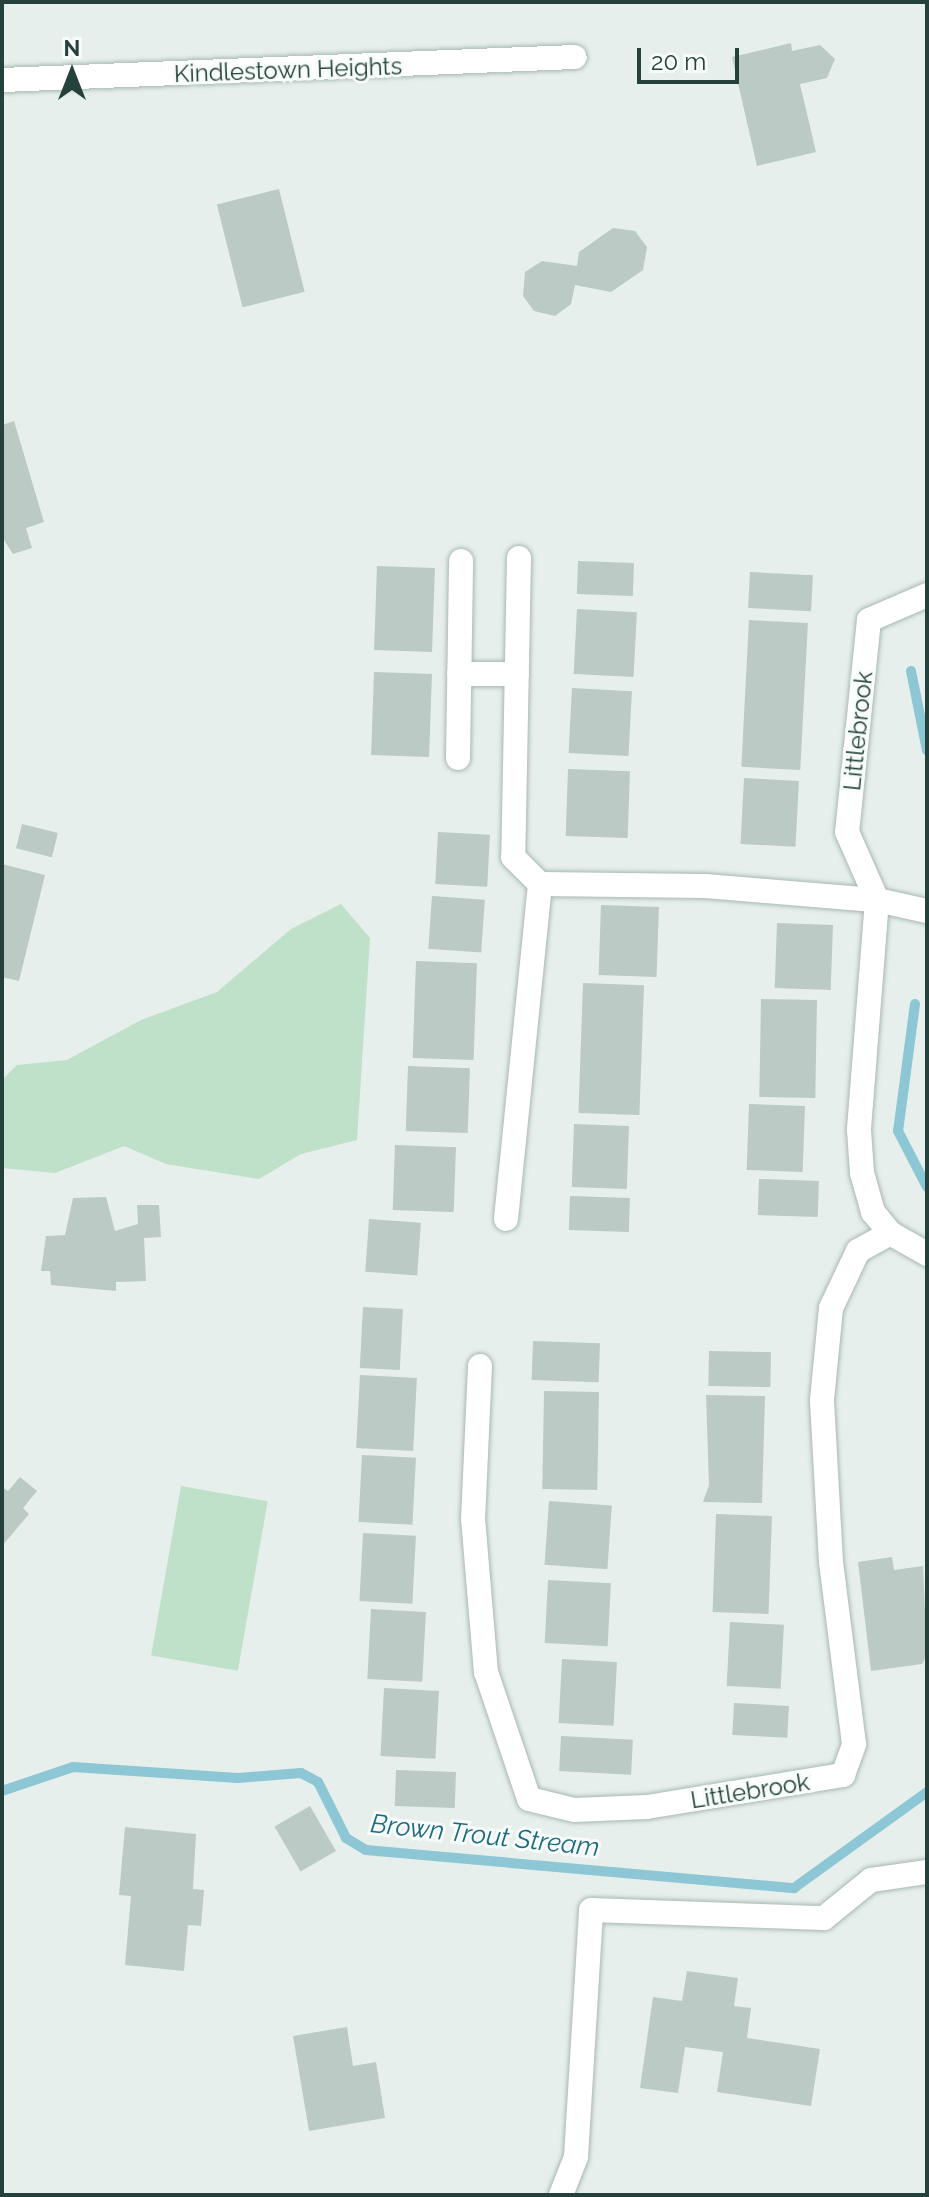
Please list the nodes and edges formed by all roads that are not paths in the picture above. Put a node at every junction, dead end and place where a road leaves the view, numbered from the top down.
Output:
1 (575, 57) dead end
2 (2, 80) edge
3 (519, 558) dead end
4 (461, 561) dead end
5 (927, 595) edge
6 (459, 674) junction
7 (517, 674) junction
8 (458, 758) dead end
9 (540, 884) junction
10 (877, 900) junction
11 (927, 911) edge
12 (506, 1219) dead end
13 (890, 1233) junction
14 (927, 1254) edge
15 (480, 1366) dead end
16 (927, 1872) edge
17 (561, 2195) edge

1 - 2 street, Kindlestown Heights
3 - 7 street
4 - 6 street
5 - 10 street, Littlebrook
6 - 7 street
6 - 8 street
7 - 9 street
9 - 10 street
9 - 12 street
10 - 11 street
10 - 13 street, Littlebrook
13 - 14 street
13 - 15 street, Littlebrook
16 - 17 street

